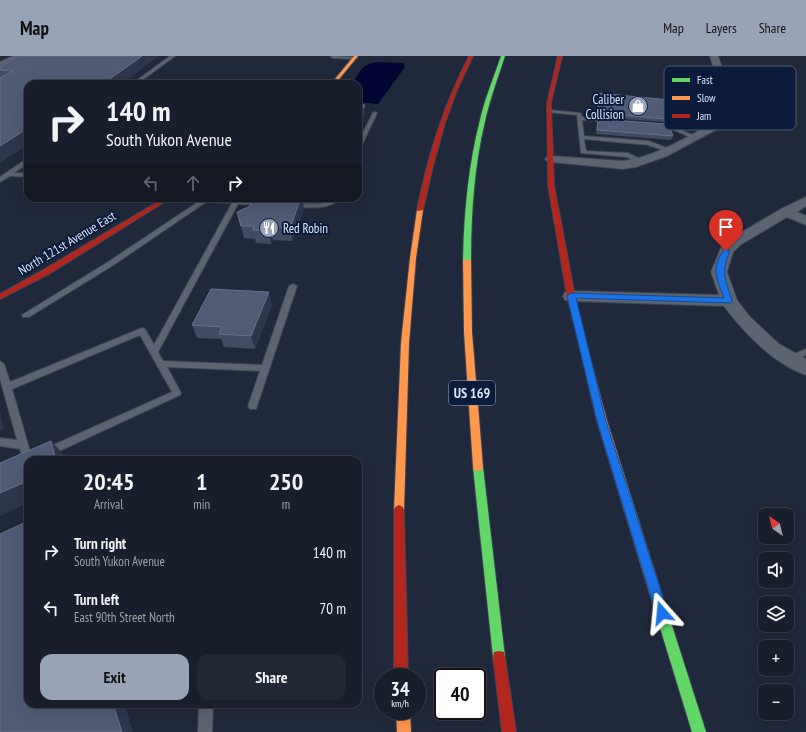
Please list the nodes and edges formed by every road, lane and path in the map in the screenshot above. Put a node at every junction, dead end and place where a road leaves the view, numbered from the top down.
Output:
1 (16, 56) edge
2 (173, 56) edge
3 (333, 56) edge
4 (471, 56) edge
5 (503, 56) edge
6 (560, 56) edge
7 (714, 56) edge
8 (355, 57) edge
9 (0, 64) edge
10 (717, 66) edge
11 (140, 80) edge
12 (336, 80) edge
13 (550, 110) junction
14 (375, 113) dead end
15 (580, 118) junction
16 (611, 120) edge
17 (650, 124) edge
18 (664, 125) edge
19 (678, 130) edge
20 (707, 130) edge
21 (582, 137) junction
22 (694, 137) junction
23 (362, 139) edge
24 (669, 150) junction
25 (551, 159) junction
26 (643, 162) junction
27 (24, 163) edge
28 (9, 174) junction
29 (24, 175) edge
30 (0, 180) edge
31 (806, 201) edge
32 (161, 202) edge
33 (202, 202) edge
34 (236, 202) joint
35 (330, 202) edge
36 (275, 204) edge
37 (282, 204) edge
38 (786, 212) junction
39 (806, 221) edge
40 (294, 286) dead end
41 (571, 296) junction
42 (0, 298) edge
43 (729, 301) junction
44 (26, 315) dead end
45 (154, 352) junction
46 (806, 352) edge
47 (790, 359) junction
48 (0, 364) edge
49 (161, 364) junction
50 (266, 368) junction
51 (806, 368) edge
52 (2, 376) edge
53 (7, 387) junction
54 (253, 406) dead end
55 (0, 442) edge
56 (22, 445) junction
57 (27, 456) edge
58 (38, 456) edge
59 (401, 668) edge
60 (206, 708) edge
61 (403, 720) edge
62 (205, 732) edge
63 (404, 732) edge
64 (510, 732) edge
65 (699, 732) edge

1 - 9 lane
2 - 11 lane
3 - 8 lane
4 - 59 main road
5 - 64 main road, US 169
6 - 13 main road
7 - 10 street
8 - 12 main road
13 - 15 lane
13 - 25 main road
14 - 23 lane
15 - 16 lane
15 - 21 lane
17 - 18 lane
19 - 22 lane
20 - 22 street
21 - 24 lane
21 - 26 lane
22 - 24 street
24 - 26 street
25 - 26 street
25 - 41 main road
27 - 28 lane
28 - 29 lane
28 - 30 lane
31 - 38 street
32 - 42 main road, North 121st Avenue East
33 - 44 lane
34 - 36 lane
34 - 45 lane
35 - 37 lane
38 - 39 street
38 - 43 street
40 - 50 lane
41 - 43 street
41 - 65 main road
43 - 47 street
45 - 49 lane
45 - 53 lane
46 - 47 lane
47 - 51 street
48 - 52 lane
49 - 50 lane
49 - 58 lane
50 - 54 lane
52 - 53 lane
53 - 56 lane
55 - 56 lane
56 - 57 lane
60 - 62 lane
61 - 63 main road

